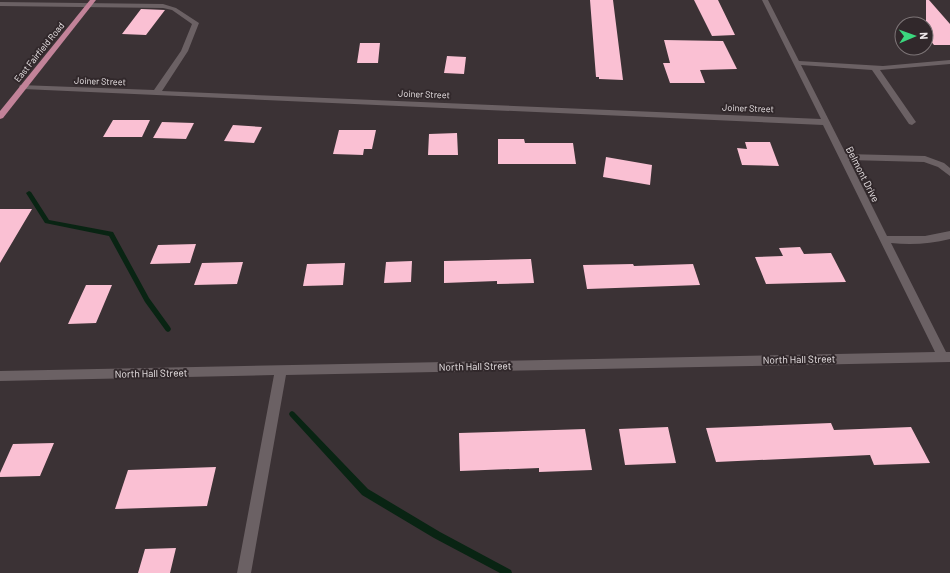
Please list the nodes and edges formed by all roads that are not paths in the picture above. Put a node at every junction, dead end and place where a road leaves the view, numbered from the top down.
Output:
1 (765, 0) edge
2 (90, 3) edge
3 (0, 4) edge
4 (950, 62) edge
5 (796, 63) junction
6 (875, 68) junction
7 (23, 87) junction
8 (156, 93) junction
9 (0, 116) edge
10 (824, 122) junction
11 (912, 122) dead end
12 (842, 157) junction
13 (950, 173) edge
14 (950, 235) edge
15 (883, 239) junction
16 (946, 357) edge
17 (281, 370) junction
18 (0, 376) edge
19 (244, 573) edge

1 - 5 street, Belmont Drive
2 - 3 street
2 - 7 main road, East Fairfield Road
2 - 8 street
4 - 6 street
5 - 6 street
5 - 10 street, Belmont Drive
6 - 11 street
7 - 8 street, Joiner Street
7 - 9 main road, East Fairfield Road
8 - 10 street, Joiner Street
10 - 12 street, Belmont Drive
12 - 13 street
12 - 15 street, Belmont Drive
14 - 15 street
15 - 16 street, Belmont Drive
16 - 17 street, North Hall Street
17 - 18 street, North Hall Street
17 - 19 street

